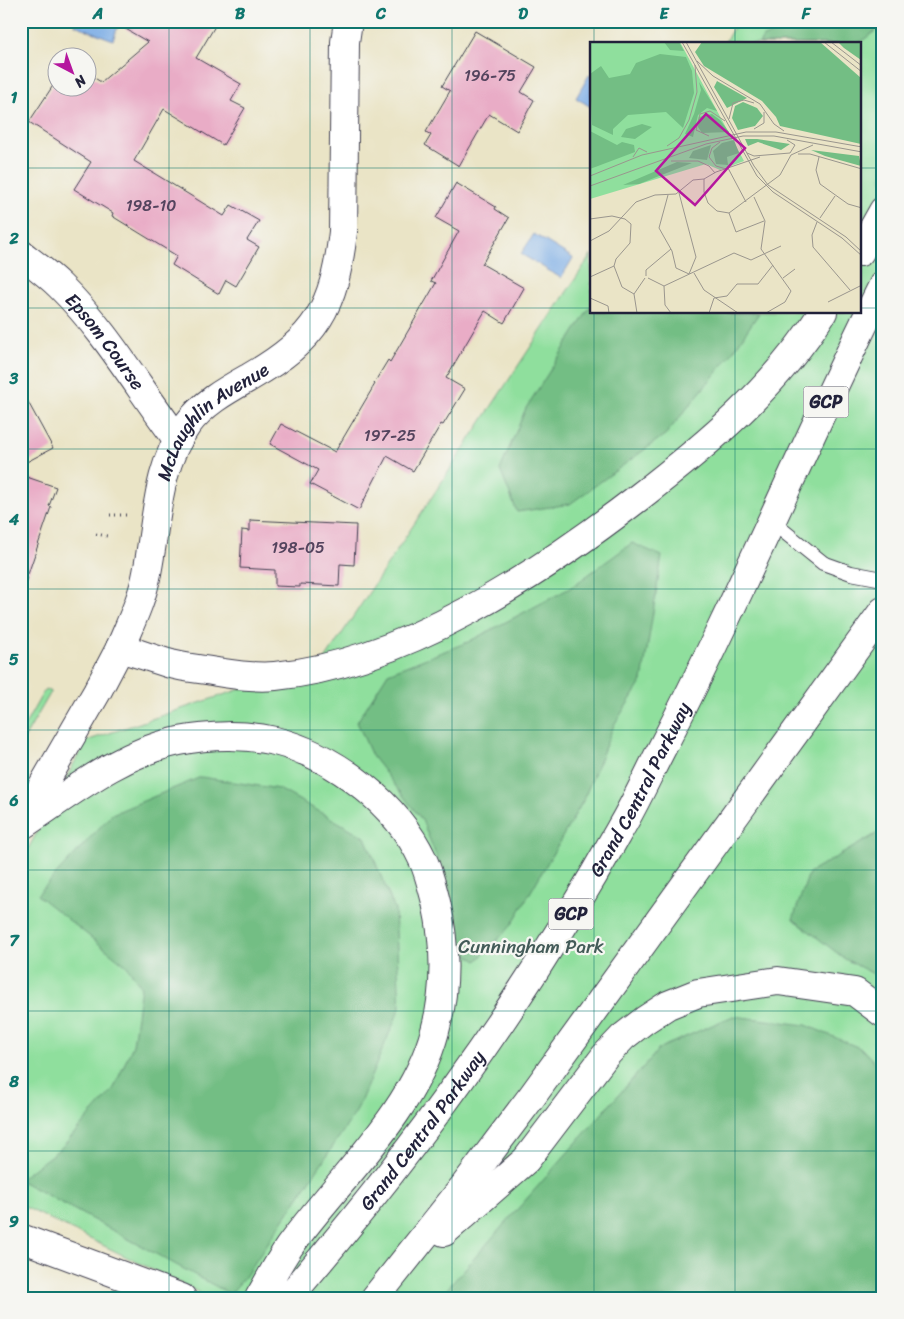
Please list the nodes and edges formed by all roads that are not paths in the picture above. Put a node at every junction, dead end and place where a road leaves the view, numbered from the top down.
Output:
1 (348, 21) edge
2 (883, 211) edge
3 (862, 248) edge
4 (21, 254) edge
5 (883, 285) edge
6 (822, 314) edge
7 (178, 440) junction
8 (771, 520) junction
9 (883, 579) edge
10 (883, 610) edge
11 (120, 648) junction
12 (21, 824) edge
13 (883, 1013) edge
14 (21, 1238) edge
15 (392, 1277) junction
16 (182, 1298) edge
17 (259, 1298) edge
18 (288, 1298) edge
19 (375, 1298) edge

1 - 7 main road, McLaughlin Avenue
2 - 3 main road
4 - 7 main road, Epsom Course
5 - 8 main road, Grand Central Parkway / GCP
6 - 11 main road
7 - 11 main road, McLaughlin Avenue
8 - 9 lane
8 - 18 main road, Grand Central Parkway / GCP
10 - 15 main road
11 - 12 main road, McLaughlin Avenue
12 - 17 main road
13 - 15 main road
14 - 16 main road
15 - 19 main road

